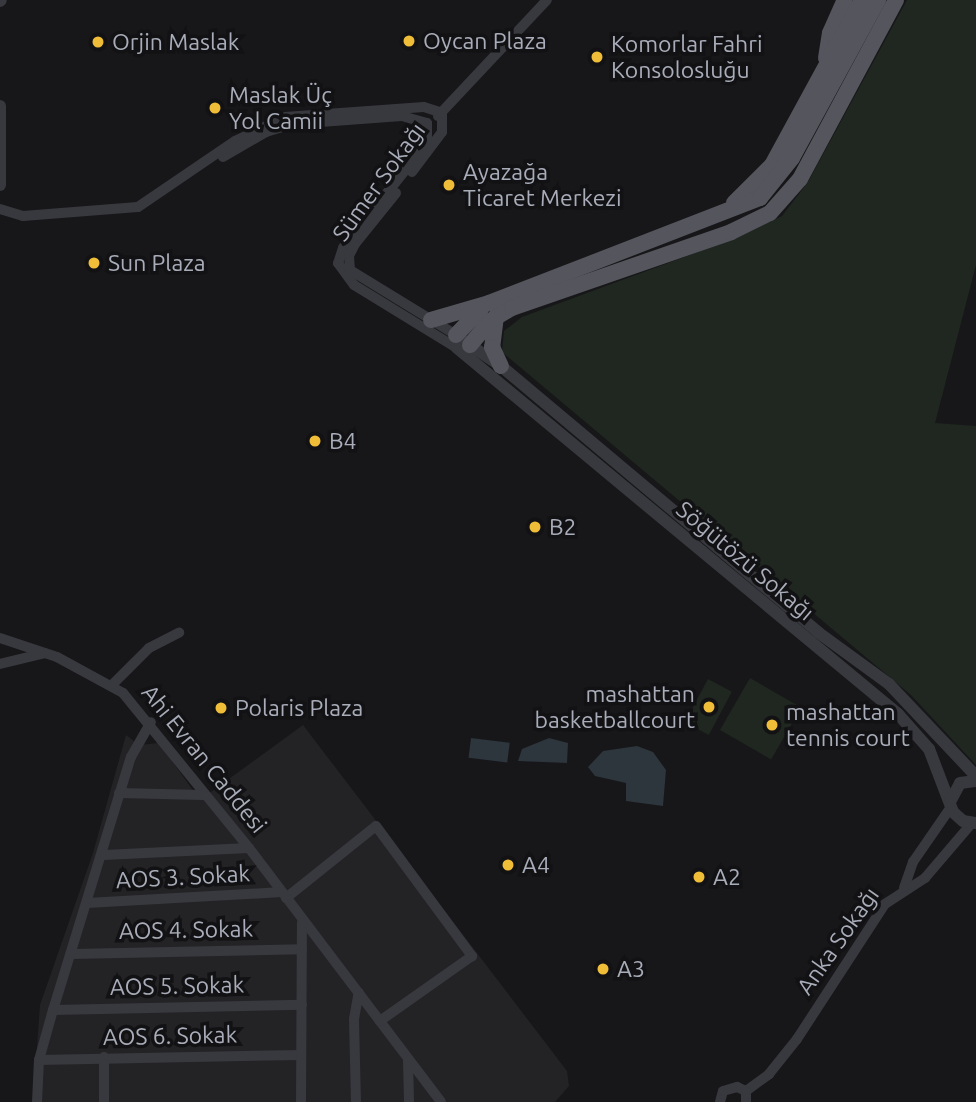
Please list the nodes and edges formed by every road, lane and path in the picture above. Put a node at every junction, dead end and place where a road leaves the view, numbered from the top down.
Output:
1 (547, 0) edge
2 (845, 0) edge
3 (862, 0) edge
4 (878, 0) edge
5 (896, 0) edge
6 (828, 64) junction
7 (0, 106) edge
8 (442, 113) junction
9 (427, 123) junction
10 (0, 185) edge
11 (0, 209) edge
12 (714, 216) junction
13 (0, 222) edge
14 (343, 262) junction
15 (493, 310) junction
16 (431, 320) junction
17 (461, 342) junction
18 (501, 366) junction
19 (179, 634) dead end
20 (0, 638) edge
21 (47, 653) junction
22 (0, 664) edge
23 (112, 685) junction
24 (150, 722) junction
25 (976, 778) edge
26 (119, 793) junction
27 (204, 795) junction
28 (951, 804) junction
29 (974, 823) edge
30 (249, 848) junction
31 (104, 855) junction
32 (904, 888) junction
33 (284, 895) junction
34 (87, 903) junction
35 (302, 923) junction
36 (302, 949) junction
37 (72, 954) junction
38 (359, 992) junction
39 (302, 1004) junction
40 (53, 1010) junction
41 (380, 1021) junction
42 (302, 1055) junction
43 (104, 1057) junction
44 (39, 1060) junction
45 (408, 1061) junction
46 (746, 1097) edge
47 (37, 1102) edge
48 (104, 1102) edge
49 (301, 1102) edge
50 (356, 1102) edge
51 (409, 1102) edge
52 (441, 1102) edge
53 (720, 1102) edge

1 - 8 street, Sümer Sokağı
2 - 6 main road
3 - 6 main road
4 - 12 main road
5 - 15 main road
6 - 12 main road
7 - 10 street
8 - 9 street
8 - 11 street
8 - 14 street, Sümer Sokağı
9 - 13 street
9 - 14 street, Sümer Sokağı
12 - 15 main road
14 - 16 street
14 - 17 street
15 - 16 main road
15 - 17 main road
15 - 18 main road
16 - 17 street
17 - 18 street, Söğütözü Sokağı
17 - 28 street, Söğütözü Sokağı
18 - 25 street, Söğütözü Sokağı
19 - 23 street
20 - 21 street, Ahi Evran Caddesi
21 - 22 street
21 - 23 street, Ahi Evran Caddesi
23 - 24 street, Ahi Evran Caddesi
24 - 26 street
24 - 27 street, Ahi Evran Caddesi
25 - 28 street
26 - 27 street
26 - 31 street
27 - 30 street, Ahi Evran Caddesi
28 - 29 street
28 - 32 street
29 - 32 street, Anka Sokağı
30 - 31 street
30 - 33 street, Ahi Evran Caddesi
31 - 34 street
32 - 46 street, Anka Sokağı
33 - 34 street, AOS 3. Sokak
33 - 35 street, Ahi Evran Caddesi
33 - 41 street
34 - 37 street
35 - 36 street
35 - 38 street, Ahi Evran Caddesi
36 - 37 street, AOS 4. Sokak
36 - 39 street
37 - 40 street
38 - 41 street, Ahi Evran Caddesi
38 - 50 street
39 - 40 street, AOS 5. Sokak
39 - 42 street
40 - 44 street
41 - 45 street, Ahi Evran Caddesi
42 - 43 street, AOS 6. Sokak
42 - 49 street
43 - 44 street, AOS 6. Sokak
43 - 48 street
44 - 47 street
45 - 51 street
45 - 52 street, Ahi Evran Caddesi
46 - 53 street, Anka Sokağı

